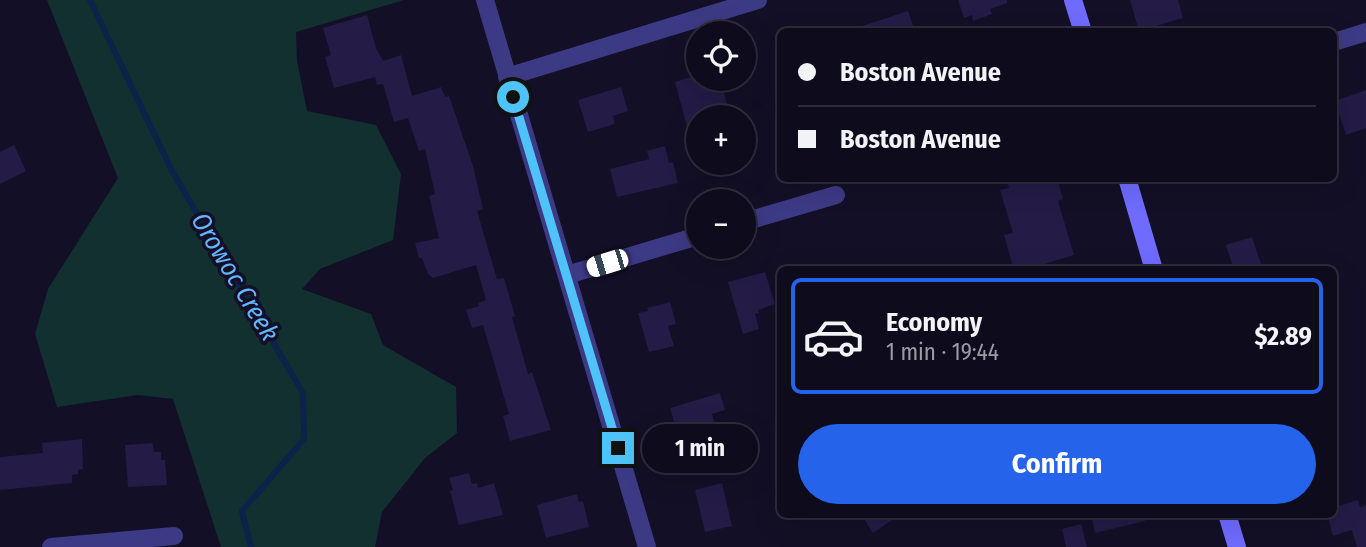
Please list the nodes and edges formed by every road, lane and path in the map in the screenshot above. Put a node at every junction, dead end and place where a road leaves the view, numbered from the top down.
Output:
1 (485, 0) edge
2 (758, 0) edge
3 (1073, 0) edge
4 (1082, 28) edge
5 (1366, 32) edge
6 (1337, 40) edge
7 (508, 77) junction
8 (1128, 182) edge
9 (836, 195) dead end
10 (756, 218) edge
11 (686, 240) edge
12 (1153, 266) edge
13 (567, 275) junction
14 (1228, 518) edge
15 (174, 536) dead end
16 (51, 547) edge
17 (648, 547) edge
18 (1237, 547) edge

1 - 7 street
2 - 7 street
3 - 4 street
5 - 6 street
7 - 13 street
8 - 12 street
9 - 10 street
11 - 13 street
13 - 17 street
14 - 18 street
15 - 16 street

